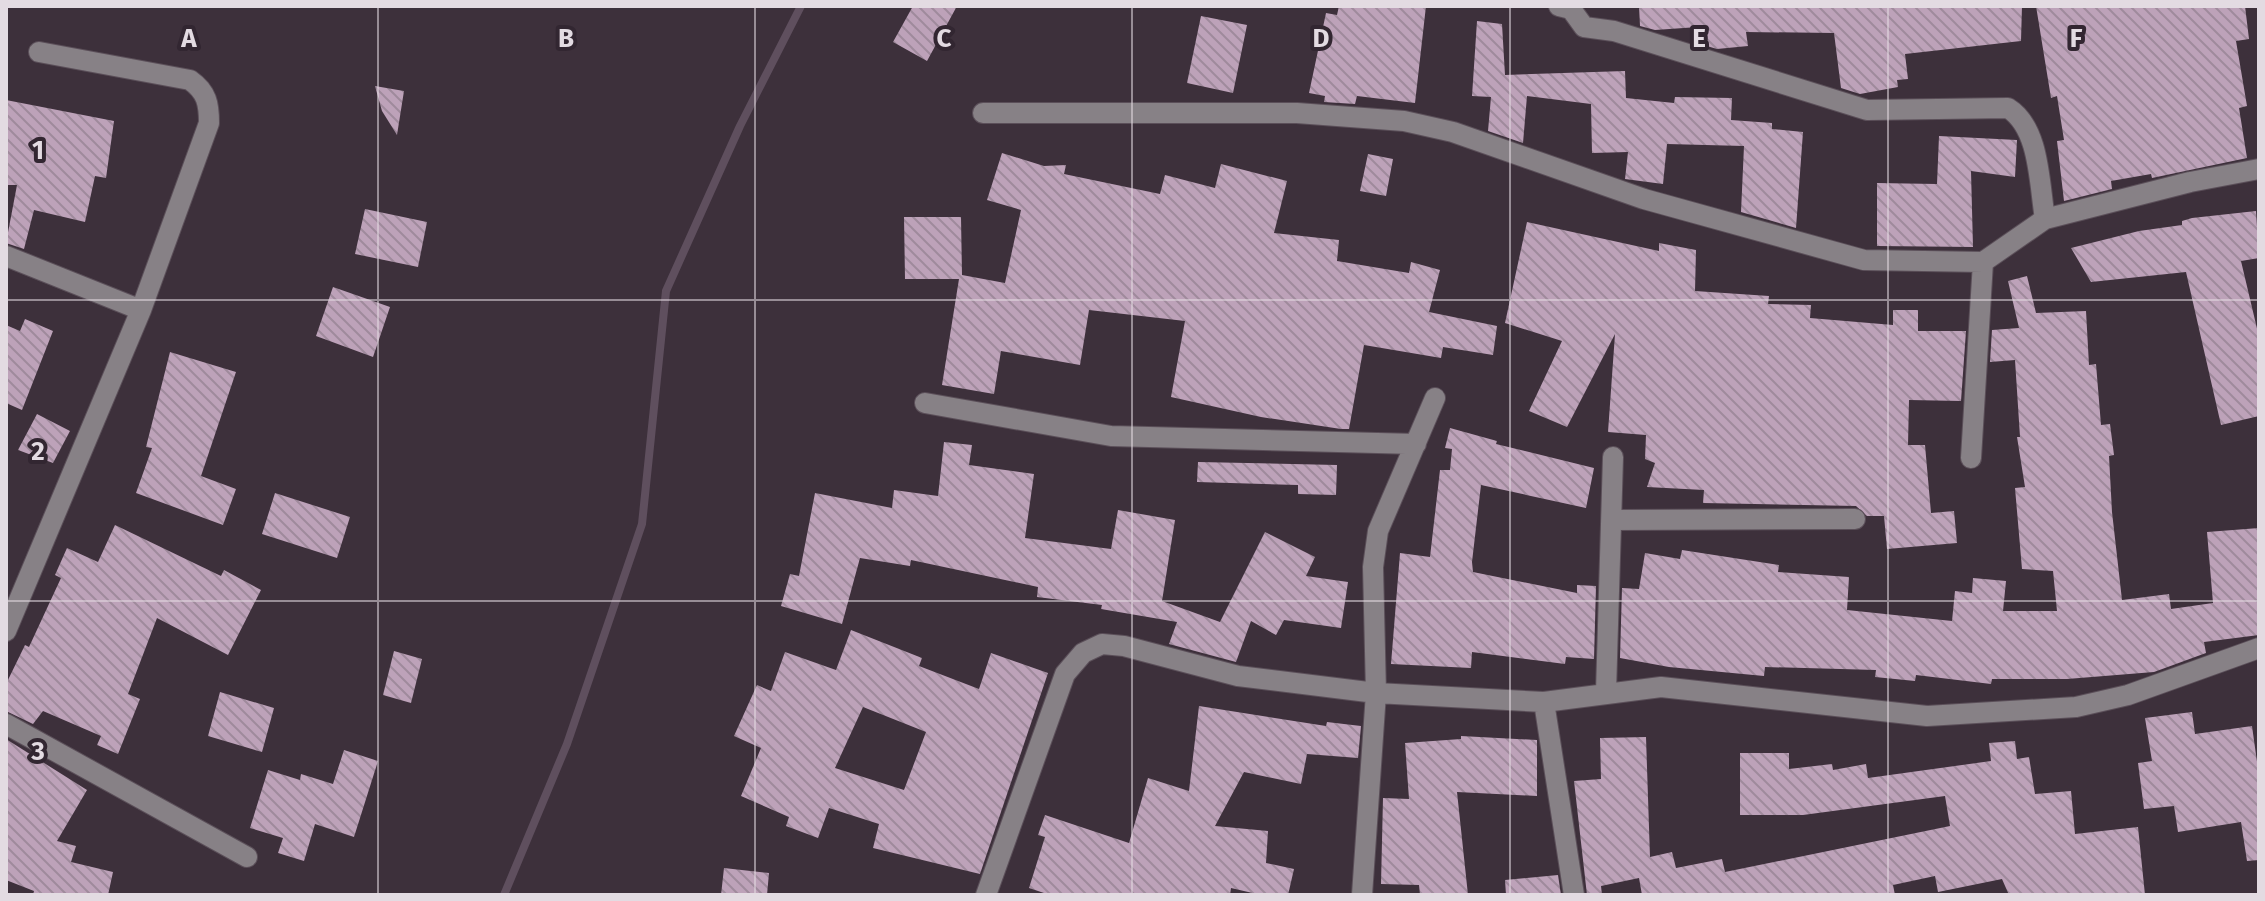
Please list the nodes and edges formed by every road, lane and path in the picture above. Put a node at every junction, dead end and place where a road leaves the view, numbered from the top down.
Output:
1 (1559, 6) edge
2 (39, 52) dead end
3 (983, 113) dead end
4 (2259, 169) edge
5 (2045, 219) junction
6 (6, 256) edge
7 (1983, 262) junction
8 (141, 310) junction
9 (1435, 398) dead end
10 (925, 403) dead end
11 (1416, 444) junction
12 (1613, 457) dead end
13 (1971, 458) dead end
14 (1855, 519) dead end
15 (1612, 520) junction
16 (6, 631) edge
17 (2259, 648) edge
18 (1606, 692) junction
19 (1376, 693) junction
20 (1544, 702) junction
21 (6, 724) edge
22 (247, 857) dead end
23 (986, 895) edge
24 (1362, 895) edge
25 (1574, 895) edge

1 - 5 street
2 - 8 street
3 - 7 street
4 - 5 street
5 - 7 street
6 - 8 street
7 - 13 street
8 - 16 street
9 - 11 street
10 - 11 street
11 - 19 street
12 - 15 street
14 - 15 street
15 - 18 street
17 - 18 street
18 - 20 street
19 - 20 street
19 - 23 street
19 - 24 street
20 - 25 street
21 - 22 street

